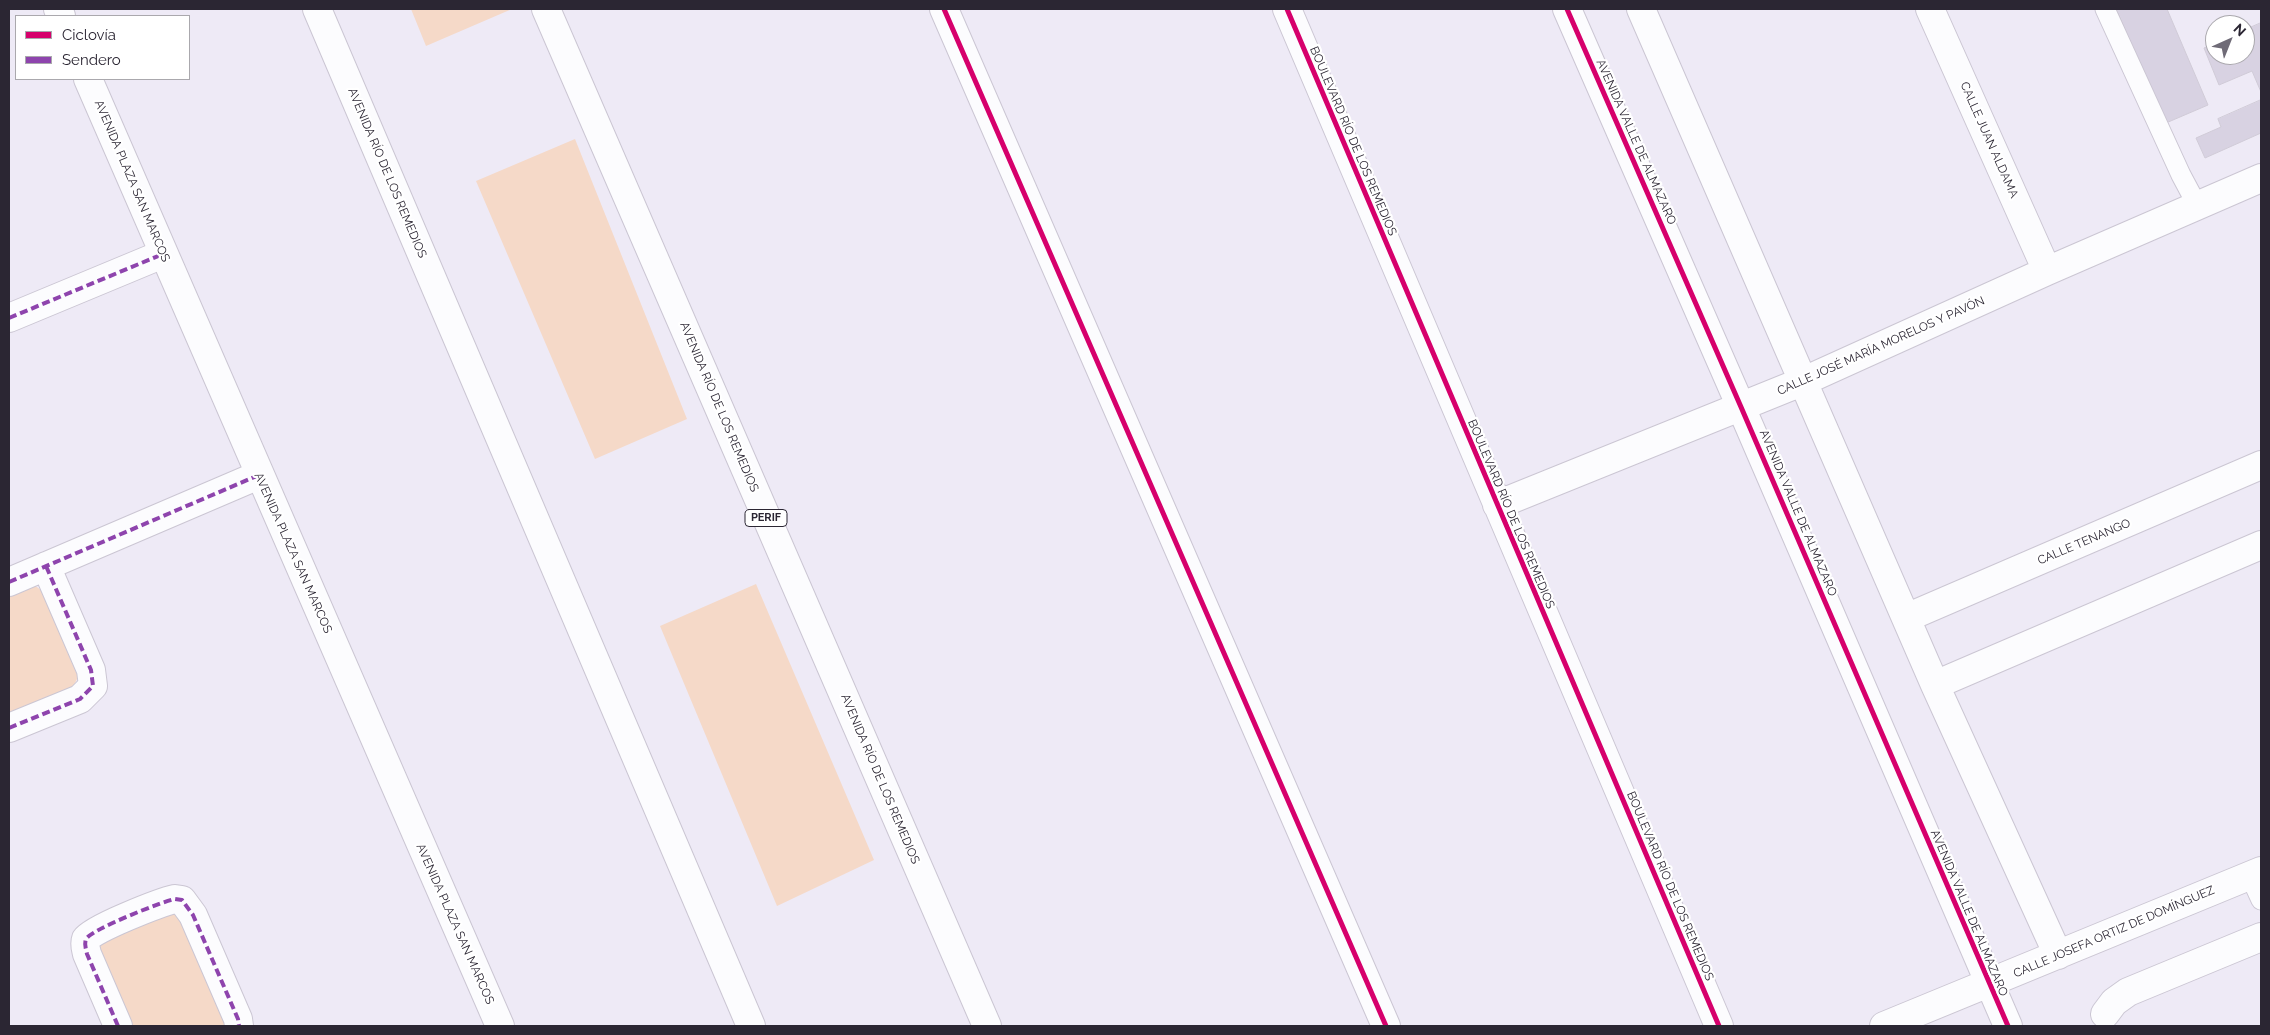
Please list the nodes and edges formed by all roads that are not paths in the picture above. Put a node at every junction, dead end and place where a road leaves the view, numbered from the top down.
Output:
1 (317, 9) edge
2 (546, 9) edge
3 (944, 9) edge
4 (1287, 9) edge
5 (1567, 9) edge
6 (1641, 9) edge
7 (1930, 9) edge
8 (2105, 9) edge
9 (88, 80) edge
10 (2261, 178) edge
11 (2197, 205) junction
12 (164, 254) junction
13 (2047, 271) junction
14 (9, 318) edge
15 (1804, 381) junction
16 (1741, 407) junction
17 (2261, 465) edge
18 (259, 475) junction
19 (1497, 505) junction
20 (2261, 545) edge
21 (46, 566) junction
22 (9, 582) edge
23 (1906, 618) junction
24 (1935, 685) junction
25 (9, 728) edge
26 (2257, 882) edge
27 (2261, 936) edge
28 (2058, 955) junction
29 (1988, 984) junction
30 (2104, 1020) edge
31 (118, 1026) edge
32 (239, 1026) edge
33 (500, 1026) edge
34 (751, 1026) edge
35 (987, 1026) edge
36 (1386, 1026) edge
37 (1719, 1026) edge
38 (1884, 1026) edge
39 (2008, 1026) edge

1 - 34 main road, AVENIDA RÍO DE LOS REMEDIOS
2 - 35 main road, AVENIDA RÍO DE LOS REMEDIOS / PERIF
3 - 36 main road
4 - 19 main road, BOULEVARD RÍO DE LOS REMEDIOS
5 - 16 main road, AVENIDA VALLE DE ALMAZARO
6 - 15 main road
7 - 13 main road, CALLE JUAN ALDAMA
8 - 11 lane
9 - 12 main road, AVENIDA PLAZA SAN MARCOS
10 - 11 main road, CALLE JOSÉ MARÍA MORELOS Y PAVÓN
11 - 13 main road, CALLE JOSÉ MARÍA MORELOS Y PAVÓN
12 - 14 main road
12 - 18 main road, AVENIDA PLAZA SAN MARCOS
13 - 15 main road, CALLE JOSÉ MARÍA MORELOS Y PAVÓN
15 - 16 main road, CALLE JOSÉ MARÍA MORELOS Y PAVÓN
15 - 23 main road
16 - 19 main road, CALLE JOSÉ MARÍA MORELOS Y PAVÓN
16 - 29 main road, AVENIDA VALLE DE ALMAZARO
17 - 23 main road, CALLE TENANGO
18 - 21 main road
18 - 33 main road, AVENIDA PLAZA SAN MARCOS
19 - 37 main road, BOULEVARD RÍO DE LOS REMEDIOS
20 - 24 main road
21 - 22 main road
21 - 25 main road
23 - 24 main road
24 - 28 main road
26 - 28 main road, CALLE JOSEFA ORTIZ DE DOMÍNGUEZ
27 - 30 main road
28 - 29 main road, CALLE JOSEFA ORTIZ DE DOMÍNGUEZ
29 - 38 main road, CALLE JOSEFA ORTIZ DE DOMÍNGUEZ
29 - 39 main road, AVENIDA VALLE DE ALMAZARO
31 - 32 main road

